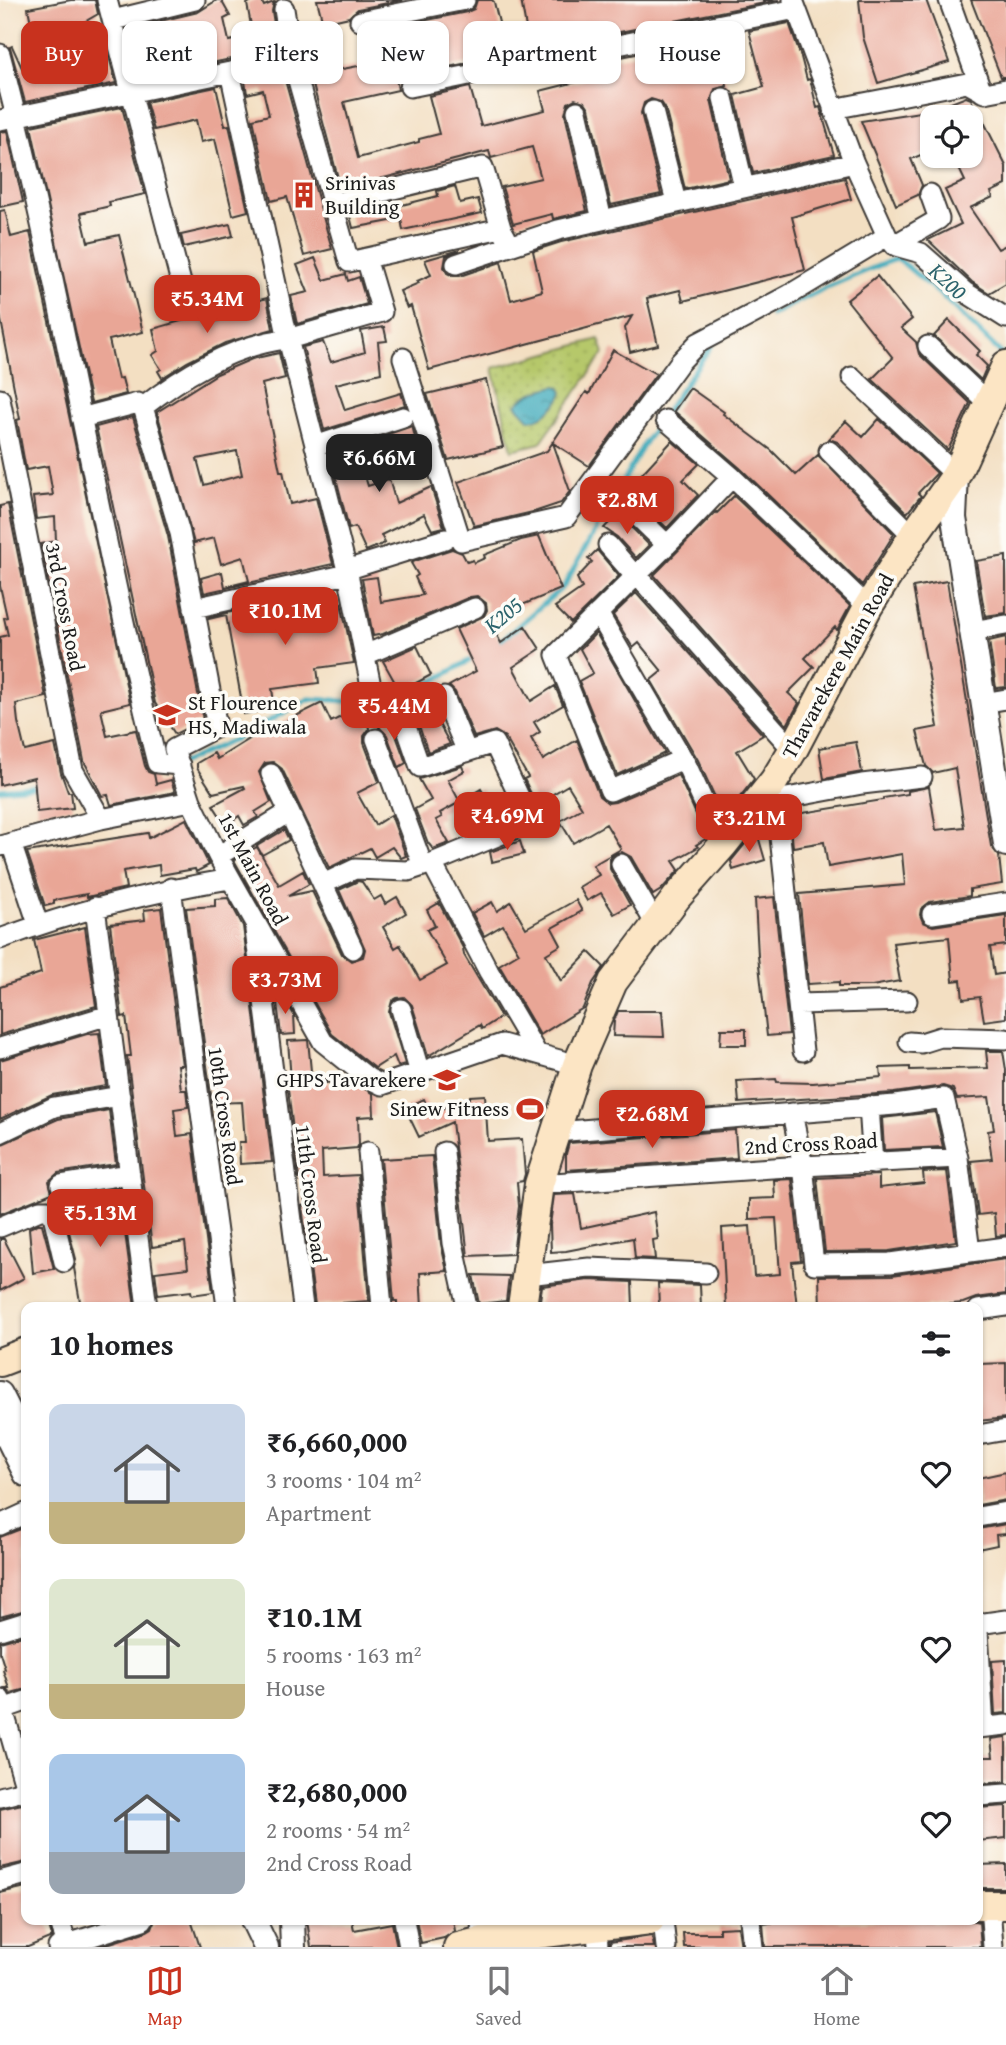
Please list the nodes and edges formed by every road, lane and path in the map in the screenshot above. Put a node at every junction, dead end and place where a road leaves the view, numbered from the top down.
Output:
1 (107, 0) edge
2 (195, 0) edge
3 (465, 0) edge
4 (949, 0) edge
5 (795, 4) edge
6 (284, 9) dead end
7 (113, 20) junction
8 (286, 21) edge
9 (364, 21) edge
10 (0, 54) edge
11 (230, 72) joint
12 (299, 84) edge
13 (411, 87) dead end
14 (1006, 89) edge
15 (132, 92) junction
16 (982, 92) junction
17 (723, 97) dead end
18 (833, 109) junction
19 (577, 111) dead end
20 (653, 111) dead end
21 (8, 118) edge
22 (854, 163) junction
23 (744, 187) junction
24 (930, 194) dead end
25 (676, 202) junction
26 (332, 204) junction
27 (602, 220) junction
28 (506, 236) junction
29 (892, 242) junction
30 (366, 258) junction
31 (456, 264) dead end
32 (184, 295) dead end
33 (1006, 318) edge
34 (288, 339) junction
35 (929, 346) dead end
36 (403, 358) dead end
37 (852, 377) dead end
38 (997, 383) edge
39 (0, 399) edge
40 (143, 407) junction
41 (81, 418) junction
42 (402, 418) dead end
43 (666, 420) dead end
44 (315, 446) junction
45 (5, 449) edge
46 (829, 451) dead end
47 (956, 475) junction
48 (732, 478) junction
49 (627, 506) dead end
50 (913, 536) junction
51 (445, 540) dead end
52 (608, 545) dead end
53 (667, 545) junction
54 (347, 572) junction
55 (636, 576) junction
56 (867, 607) junction
57 (194, 608) junction
58 (475, 608) dead end
59 (598, 613) junction
60 (1006, 625) edge
61 (972, 631) junction
62 (365, 655) junction
63 (371, 686) dead end
64 (444, 697) dead end
65 (995, 701) edge
66 (402, 715) dead end
67 (376, 739) dead end
68 (793, 750) junction
69 (467, 752) junction
70 (683, 759) junction
71 (180, 765) junction
72 (271, 774) dead end
73 (1000, 774) edge
74 (922, 777) dead end
75 (775, 790) junction
76 (191, 801) junction
77 (289, 812) junction
78 (102, 819) junction
79 (5, 844) edge
80 (1006, 844) edge
81 (723, 845) junction
82 (218, 856) junction
83 (428, 864) junction
84 (621, 864) dead end
85 (230, 879) junction
86 (323, 884) junction
87 (171, 888) junction
88 (1006, 903) edge
89 (95, 907) junction
90 (932, 914) dead end
91 (253, 919) junction
92 (38, 924) junction
93 (656, 925) junction
94 (0, 939) edge
95 (353, 949) dead end
96 (906, 1001) dead end
97 (798, 1004) junction
98 (401, 1009) dead end
99 (109, 1015) junction
100 (1006, 1039) edge
101 (909, 1042) dead end
102 (0, 1048) edge
103 (803, 1051) dead end
104 (536, 1052) junction
105 (577, 1065) junction
106 (420, 1073) junction
107 (120, 1096) junction
108 (869, 1106) junction
109 (792, 1112) junction
110 (556, 1132) junction
111 (0, 1133) edge
112 (368, 1152) dead end
113 (444, 1152) dead end
114 (958, 1158) junction
115 (873, 1164) junction
116 (803, 1166) junction
117 (130, 1174) junction
118 (540, 1184) junction
119 (61, 1185) dead end
120 (0, 1227) edge
121 (1006, 1247) edge
122 (970, 1252) junction
123 (64, 1262) dead end
124 (706, 1273) dead end
125 (527, 1275) junction
126 (146, 1302) edge
127 (226, 1302) edge
128 (302, 1302) edge
129 (382, 1302) edge
130 (466, 1302) edge
131 (523, 1302) edge
132 (1006, 1306) edge
133 (983, 1309) edge
134 (0, 1394) edge
135 (0, 1422) edge
136 (1006, 1430) edge
137 (21, 1434) edge
138 (983, 1434) edge
139 (21, 1464) edge
140 (1006, 1512) edge
141 (21, 1515) edge
142 (983, 1516) edge
143 (0, 1525) edge
144 (1006, 1620) edge
145 (983, 1623) edge
146 (21, 1624) edge
147 (0, 1630) edge
148 (21, 1702) edge
149 (1, 1706) edge
150 (1006, 1725) edge
151 (983, 1728) edge
152 (21, 1773) edge
153 (21, 1791) edge
154 (1006, 1794) edge
155 (983, 1796) edge
156 (0, 1797) edge
157 (21, 1875) edge
158 (0, 1881) edge
159 (991, 1905) edge
160 (60, 1925) edge
161 (128, 1925) edge
162 (255, 1925) edge
163 (271, 1925) edge
164 (292, 1925) edge
165 (405, 1925) edge
166 (627, 1925) edge
167 (664, 1925) edge
168 (751, 1925) edge
169 (555, 1926) edge
170 (608, 1929) edge
171 (473, 1936) edge
172 (519, 1942) edge
173 (64, 1946) edge
174 (266, 1947) edge
175 (282, 1947) edge
176 (293, 1947) edge
177 (409, 1947) edge
178 (666, 1947) edge
179 (753, 1947) edge
180 (993, 1947) edge

1 - 7 street
2 - 7 street
3 - 9 street
4 - 16 street
5 - 13 street
5 - 18 street
6 - 8 street
7 - 15 street
10 - 21 street
11 - 15 street
11 - 34 street
12 - 26 street
14 - 16 street
15 - 21 street
15 - 32 street
16 - 18 street
17 - 23 street
18 - 22 street
19 - 27 street
20 - 25 street
21 - 41 street
22 - 23 street
22 - 29 street
23 - 25 street
24 - 29 street
25 - 27 street
26 - 28 street
26 - 30 street
27 - 28 street
28 - 30 street
28 - 31 street
29 - 33 street
29 - 36 street
30 - 34 street
34 - 40 street
34 - 44 street
35 - 38 street
37 - 47 street
38 - 47 main road, Thavarekere Main Road
39 - 45 street, 3rd Cross Road
40 - 41 street
40 - 57 street
41 - 71 street
42 - 44 street
43 - 48 street
44 - 54 street
45 - 78 street, 3rd Cross Road
46 - 50 street
47 - 50 main road, Thavarekere Main Road
47 - 61 street
48 - 53 street
48 - 56 street
49 - 53 street
50 - 56 main road, Thavarekere Main Road
51 - 54 street
52 - 55 street
53 - 55 street
54 - 57 street
54 - 62 street
55 - 59 street
55 - 68 street
56 - 68 main road, Thavarekere Main Road
57 - 71 street
58 - 62 street
59 - 70 street
59 - 70 street
60 - 61 street
61 - 65 street
62 - 63 street
64 - 69 street
65 - 73 street
66 - 69 street
67 - 83 street
68 - 75 main road, Thavarekere Main Road
69 - 83 street
70 - 81 street
71 - 76 street, 1st Main Road
72 - 77 street
73 - 80 street
74 - 75 street
75 - 81 main road, Thavarekere Main Road
75 - 97 street
76 - 78 street
76 - 82 street, 1st Main Road
77 - 82 street
77 - 86 street
78 - 79 street
79 - 92 street
81 - 93 main road, Thavarekere Main Road
82 - 85 street, 1st Main Road
83 - 86 street
83 - 104 street
84 - 93 street
85 - 87 street
85 - 91 street, 1st Main Road
86 - 95 street
87 - 89 street
87 - 127 street, 10th Cross Road
88 - 90 street
89 - 92 street
89 - 99 street
91 - 106 street, 1st Main Road
91 - 128 street, 11th Cross Road
92 - 94 street
93 - 105 main road, Thavarekere Main Road
96 - 97 street
97 - 103 street
98 - 106 street
99 - 102 street
99 - 107 street
100 - 101 street
104 - 105 street, 1st Main Road
104 - 106 street, 1st Main Road
105 - 110 main road, Thavarekere Main Road
107 - 111 street
107 - 117 street
108 - 109 street
108 - 114 street
108 - 115 street
109 - 110 street
109 - 116 street
110 - 118 main road, Thavarekere Main Road
112 - 129 street
113 - 130 street
114 - 115 street, 2nd Cross Road
114 - 122 street
115 - 116 street, 2nd Cross Road
116 - 118 street, 2nd Cross Road
116 - 122 street
117 - 119 street
117 - 126 street
118 - 125 main road, Thavarekere Main Road
120 - 123 street
121 - 122 street
124 - 125 street
125 - 131 main road, Thavarekere Main Road
132 - 133 street
134 - 137 street
135 - 139 street
136 - 138 street
140 - 142 street
141 - 143 street
144 - 145 street
146 - 147 street
148 - 149 street
149 - 152 street
150 - 151 street
153 - 156 street
154 - 155 street
157 - 158 street
159 - 180 street
160 - 173 street
161 - 173 street
162 - 174 street
163 - 175 street
164 - 176 street
165 - 177 street
166 - 170 main road
167 - 178 street
168 - 179 street
169 - 170 main road
169 - 172 main road
171 - 172 main road

